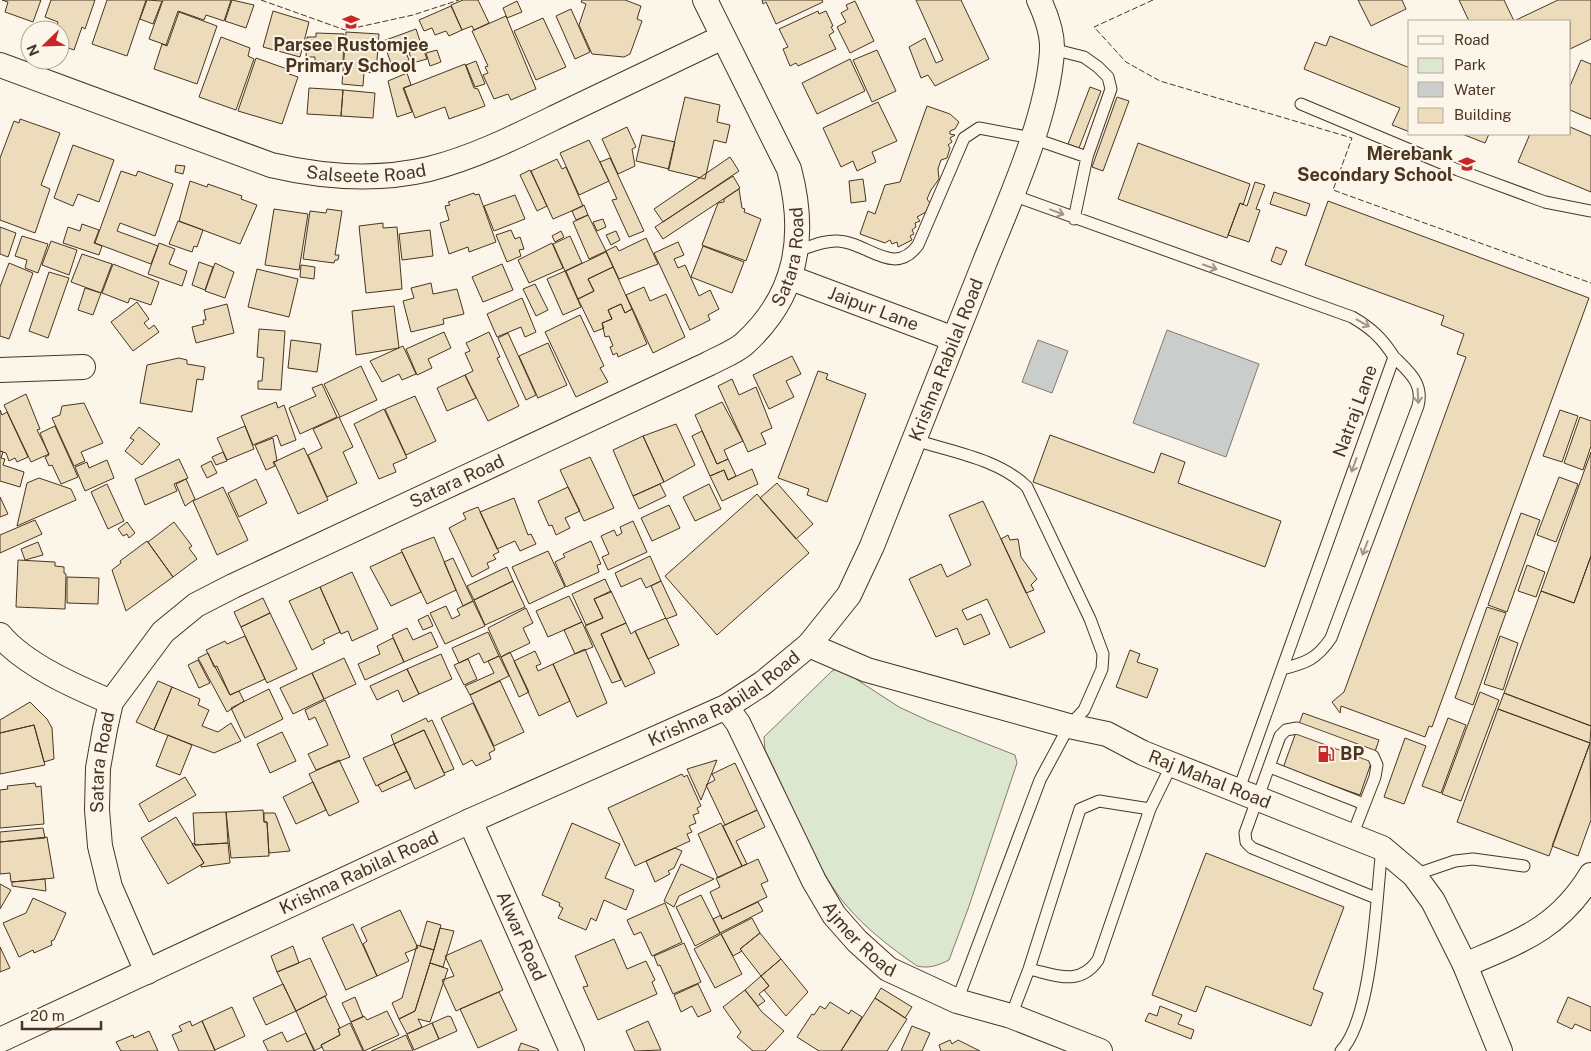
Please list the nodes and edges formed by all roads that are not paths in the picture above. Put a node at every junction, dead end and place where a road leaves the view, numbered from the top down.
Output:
1 (706, 0) edge
2 (1039, 0) edge
3 (723, 37) junction
4 (1052, 49) junction
5 (0, 65) edge
6 (1301, 104) dead end
7 (1032, 138) junction
8 (1087, 157) junction
9 (1012, 195) junction
10 (1591, 211) edge
11 (1074, 219) junction
12 (797, 251) junction
13 (791, 278) junction
14 (954, 339) junction
15 (1394, 357) junction
16 (82, 366) dead end
17 (0, 370) edge
18 (915, 440) junction
19 (0, 635) edge
20 (809, 646) junction
21 (1282, 668) junction
22 (112, 702) junction
23 (726, 706) junction
24 (1069, 726) junction
25 (1172, 764) junction
26 (1270, 767) junction
27 (1249, 794) junction
28 (1364, 804) junction
29 (1150, 809) junction
30 (470, 821) junction
31 (1352, 836) junction
32 (1382, 848) junction
33 (1524, 866) dead end
34 (1414, 875) junction
35 (1591, 875) edge
36 (1376, 898) junction
37 (1465, 965) junction
38 (1029, 969) junction
39 (147, 972) junction
40 (957, 1001) junction
41 (1011, 1016) junction
42 (0, 1040) edge
43 (1055, 1044) edge
44 (572, 1051) edge
45 (1100, 1051) edge
46 (1341, 1051) edge
47 (1500, 1051) edge

1 - 3 street, Satara Road
2 - 4 street, Krishna Rabilal Road
3 - 5 street, Salseete Road
3 - 12 street, Satara Road
4 - 7 street, Krishna Rabilal Road
4 - 8 lane
6 - 10 lane
7 - 8 lane
7 - 9 street, Krishna Rabilal Road
7 - 12 lane
8 - 11 lane
9 -> 11 lane, Natraj Lane
9 - 14 street, Krishna Rabilal Road
11 -> 15 lane, Natraj Lane
12 - 13 street, Satara Road
13 - 14 street, Jaipur Lane
13 - 22 street, Satara Road
14 - 18 street, Krishna Rabilal Road
15 -> 21 lane, Natraj Lane
15 -> 21 lane
16 - 17 street
18 - 20 street, Krishna Rabilal Road
18 - 24 lane
19 - 22 street
20 - 23 street, Krishna Rabilal Road
20 - 24 street, Raj Mahal Road
21 - 27 lane, Natraj Lane
22 - 39 street, Satara Road
23 - 30 street, Krishna Rabilal Road
23 - 40 street, Ajmer Road
24 - 25 street, Raj Mahal Road
24 - 40 lane
25 - 27 street, Raj Mahal Road
25 - 29 lane
26 - 27 lane
26 - 28 lane
26 - 28 lane
27 - 31 street, Raj Mahal Road
27 - 36 lane
28 - 31 lane
29 - 38 lane
29 - 38 lane
30 - 39 street, Krishna Rabilal Road
30 - 44 street, Alwar Road
31 - 32 street, Raj Mahal Road
32 - 34 street, Raj Mahal Road
32 - 36 lane
33 - 34 lane
34 - 37 street, Raj Mahal Road
35 - 37 street
36 - 46 lane
37 - 47 street, Raj Mahal Road
38 - 41 lane
39 - 42 street, Krishna Rabilal Road
40 - 41 street, Ajmer Road
41 - 43 street, Ajmer Road
43 - 45 street, Ajmer Road

